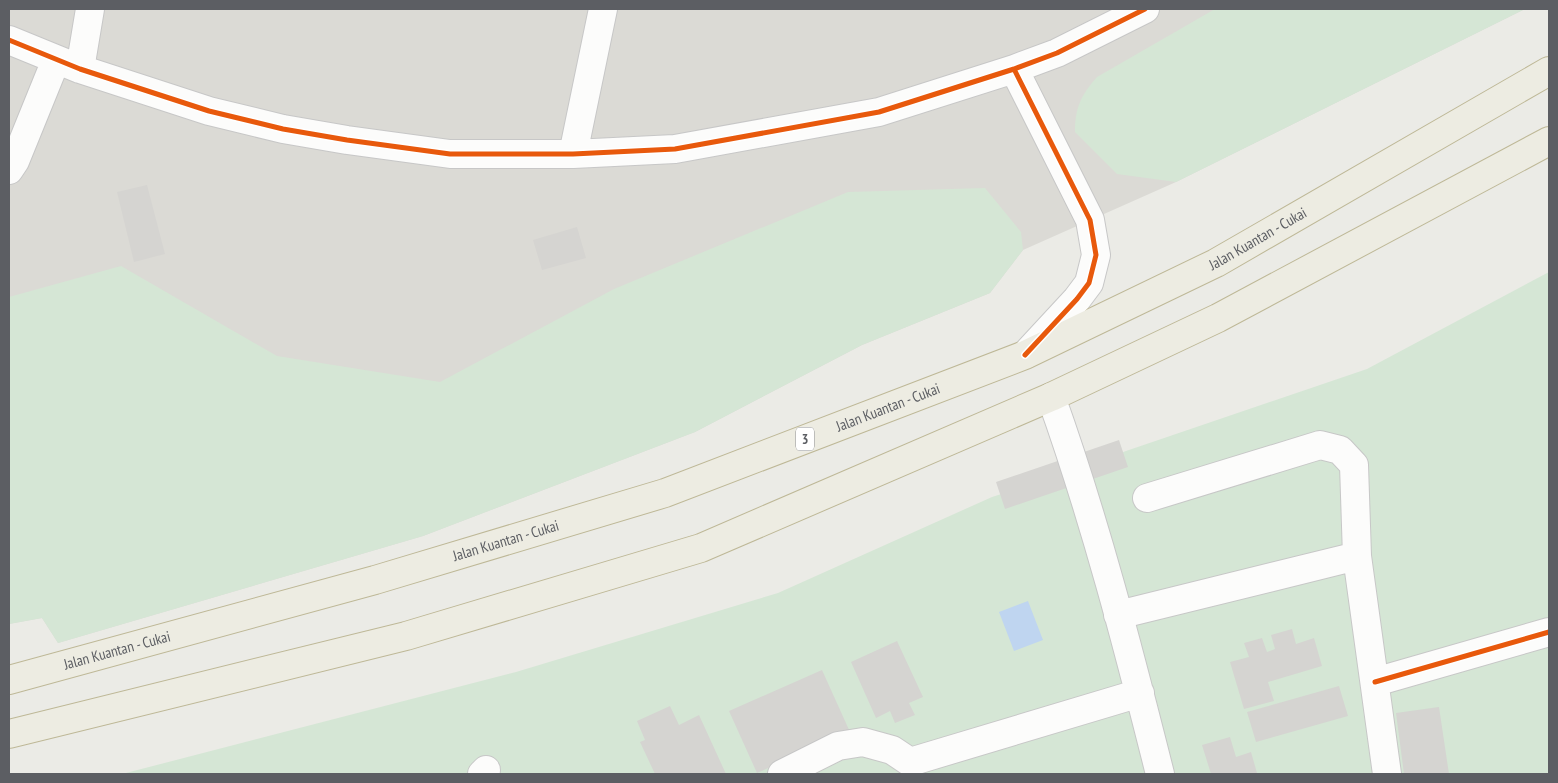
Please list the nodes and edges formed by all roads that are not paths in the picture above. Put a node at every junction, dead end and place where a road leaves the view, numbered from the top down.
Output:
1 (90, 9) edge
2 (603, 9) edge
3 (1145, 9) edge
4 (9, 40) edge
5 (68, 65) junction
6 (1014, 69) junction
7 (1549, 72) edge
8 (1549, 141) edge
9 (573, 154) junction
10 (9, 170) edge
11 (1025, 355) junction
12 (1051, 397) junction
13 (1147, 498) dead end
14 (1357, 556) junction
15 (1118, 615) junction
16 (1549, 632) edge
17 (9, 680) edge
18 (1374, 682) junction
19 (1140, 693) junction
20 (9, 734) edge
21 (911, 768) edge
22 (782, 774) edge
23 (1160, 774) edge
24 (1388, 774) edge

1 - 5 street
2 - 9 street
3 - 6 street
4 - 5 street
5 - 9 street
5 - 10 street
6 - 9 street
6 - 11 street
7 - 11 highway, Jalan Kuantan - Cukai / 3
8 - 12 highway
11 - 17 highway, Jalan Kuantan - Cukai / 3
12 - 15 street
12 - 20 highway
13 - 14 street
14 - 15 street
14 - 18 street
15 - 19 street
16 - 18 street
18 - 24 street
19 - 21 street
19 - 23 street
21 - 22 street

